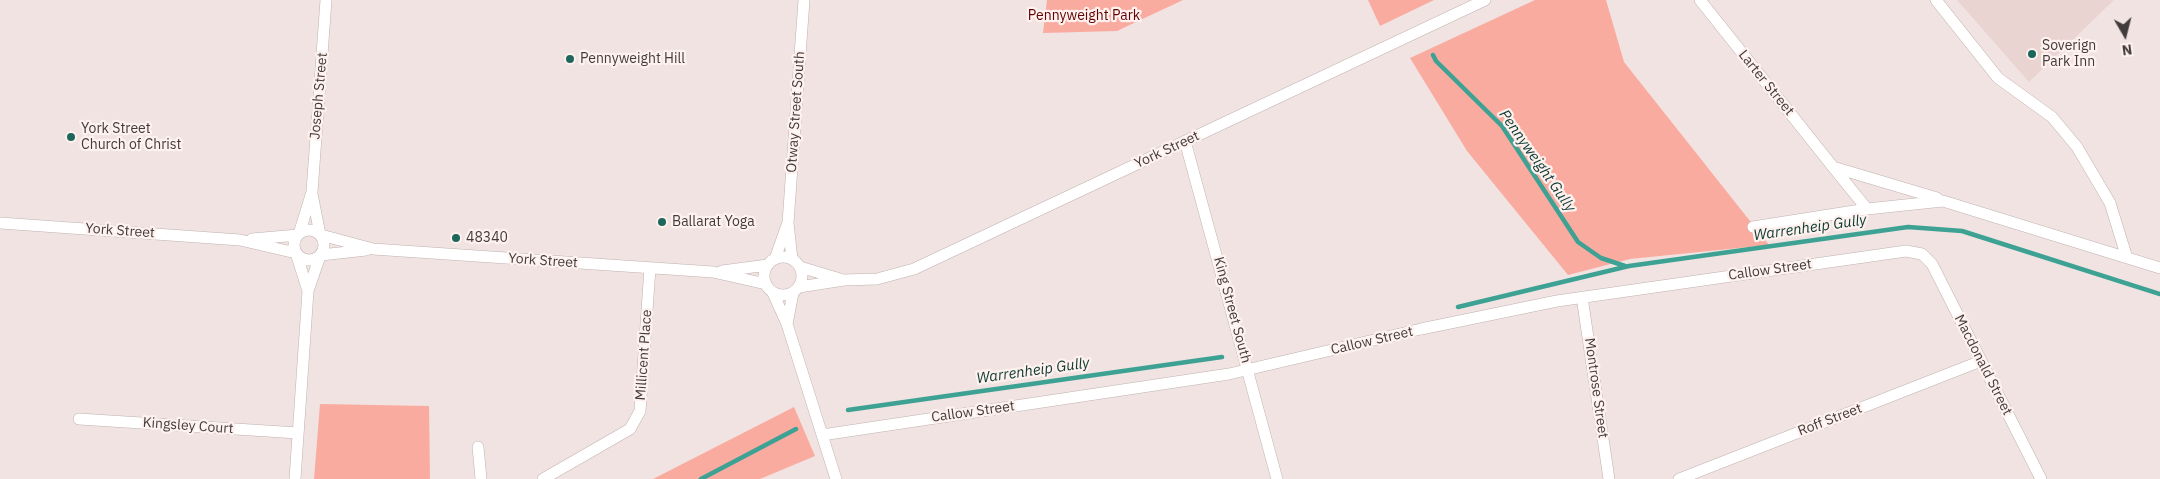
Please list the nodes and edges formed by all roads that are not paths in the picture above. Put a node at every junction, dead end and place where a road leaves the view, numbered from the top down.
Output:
1 (326, 0) edge
2 (804, 0) edge
3 (1486, 0) edge
4 (1700, 0) edge
5 (1936, 0) edge
6 (1186, 141) junction
7 (1833, 166) junction
8 (312, 192) junction
9 (1960, 205) junction
10 (1867, 209) junction
11 (0, 223) edge
12 (788, 224) junction
13 (1753, 228) dead end
14 (299, 234) junction
15 (321, 235) junction
16 (240, 240) junction
17 (373, 249) junction
18 (296, 253) junction
19 (1922, 254) joint
20 (320, 256) junction
21 (2127, 258) junction
22 (772, 262) junction
23 (796, 263) junction
24 (650, 268) junction
25 (2160, 268) edge
26 (712, 272) junction
27 (844, 280) junction
28 (769, 288) junction
29 (796, 290) junction
30 (308, 291) junction
31 (1582, 297) junction
32 (787, 324) junction
33 (1981, 361) junction
34 (1248, 370) junction
35 (79, 419) dead end
36 (298, 433) junction
37 (822, 435) junction
38 (478, 447) dead end
39 (295, 479) edge
40 (481, 479) edge
41 (543, 479) edge
42 (836, 479) edge
43 (1277, 479) edge
44 (1609, 479) edge
45 (1679, 479) edge
46 (2041, 479) edge

1 - 8 street, Joseph Street
2 - 12 street, Otway Street South
3 - 6 street, York Street
4 - 7 street, Larter Street
5 - 21 street
6 - 27 street, York Street
6 - 34 street, King Street South
7 - 9 street
7 - 10 street, Larter Street
8 - 14 street, Joseph Street
8 - 15 street, Joseph Street
9 - 10 street
9 - 21 street
10 - 13 street
11 - 16 street, York Street
12 - 22 street, Otway Street South
12 - 23 street, Otway Street South
14 - 15 street
14 - 16 street, York Street
14 - 18 street
15 - 17 street, York Street
15 - 20 street
16 - 18 street, York Street
17 - 20 street, York Street
17 - 24 street, York Street
18 - 20 street
18 - 30 street
19 - 31 street, Callow Street
19 - 33 street, Macdonald Street
20 - 30 street
21 - 25 street
22 - 23 street
22 - 26 street, York Street
22 - 28 street
23 - 27 street, York Street
23 - 29 street
24 - 26 street, York Street
24 - 41 street, Millicent Place
26 - 28 street, York Street
27 - 29 street, York Street
28 - 29 street
28 - 32 street
29 - 32 street
30 - 36 street
31 - 34 street, Callow Street
31 - 44 street, Montrose Street
32 - 37 street
33 - 45 street, Roff Street
33 - 46 street, Macdonald Street
34 - 37 street, Callow Street
34 - 43 street, King Street South
35 - 36 street, Kingsley Court
36 - 39 street
37 - 42 street
38 - 40 street

